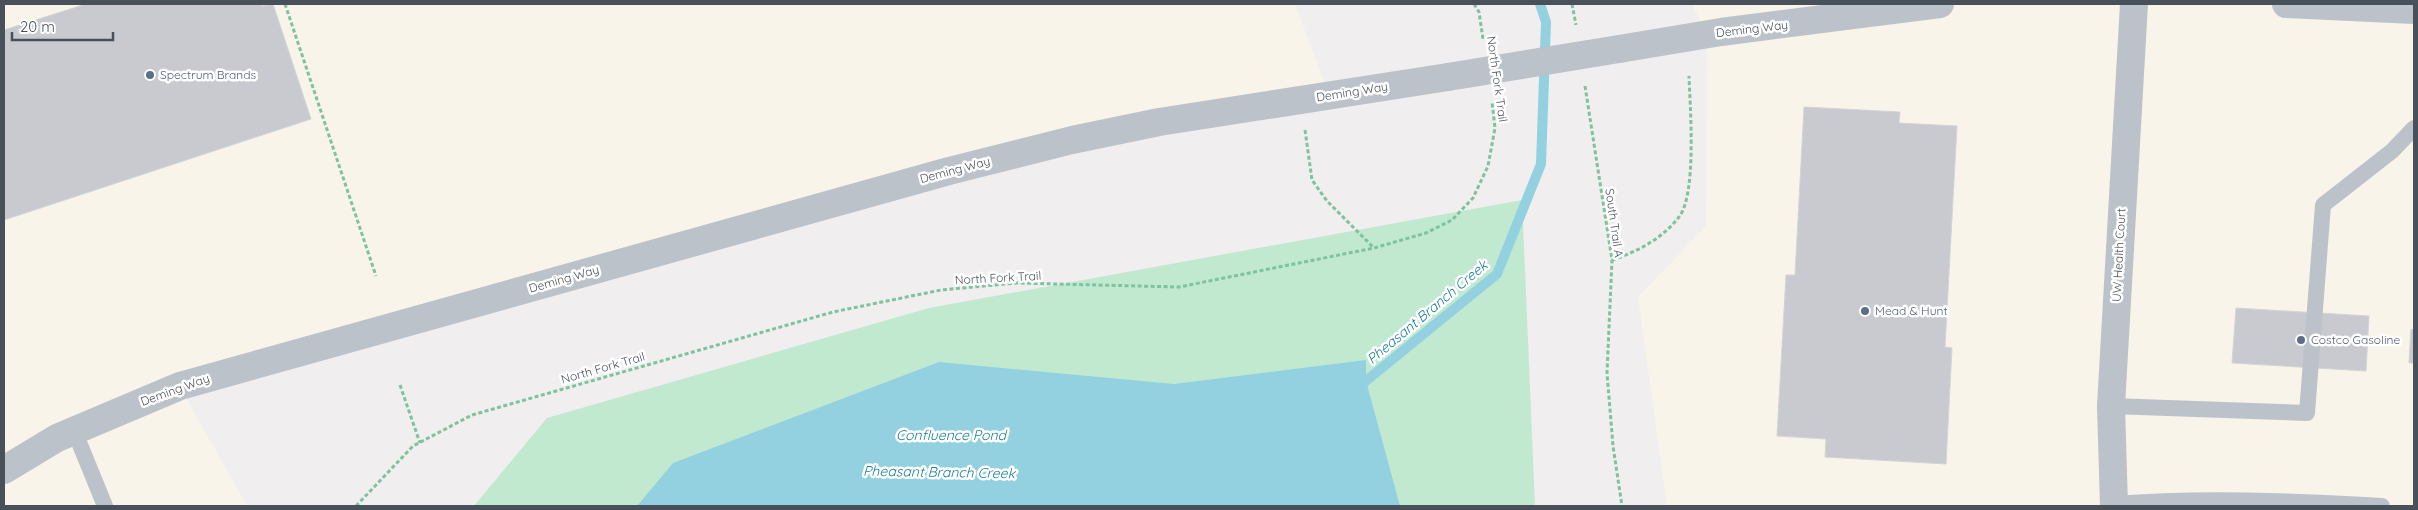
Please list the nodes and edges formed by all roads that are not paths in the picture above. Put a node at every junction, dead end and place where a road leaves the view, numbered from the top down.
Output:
1 (1940, 4) edge
2 (2134, 4) edge
3 (2286, 4) edge
4 (2414, 10) edge
5 (2414, 128) edge
6 (2111, 406) junction
7 (74, 430) junction
8 (4, 470) edge
9 (2114, 505) edge
10 (105, 506) edge
11 (2382, 506) edge

1 - 7 street, Deming Way, bridge
2 - 6 street, UW Health Court
3 - 4 street
5 - 6 lane
6 - 9 street, UW Health Court
7 - 8 street, Deming Way
7 - 10 lane
9 - 11 lane

